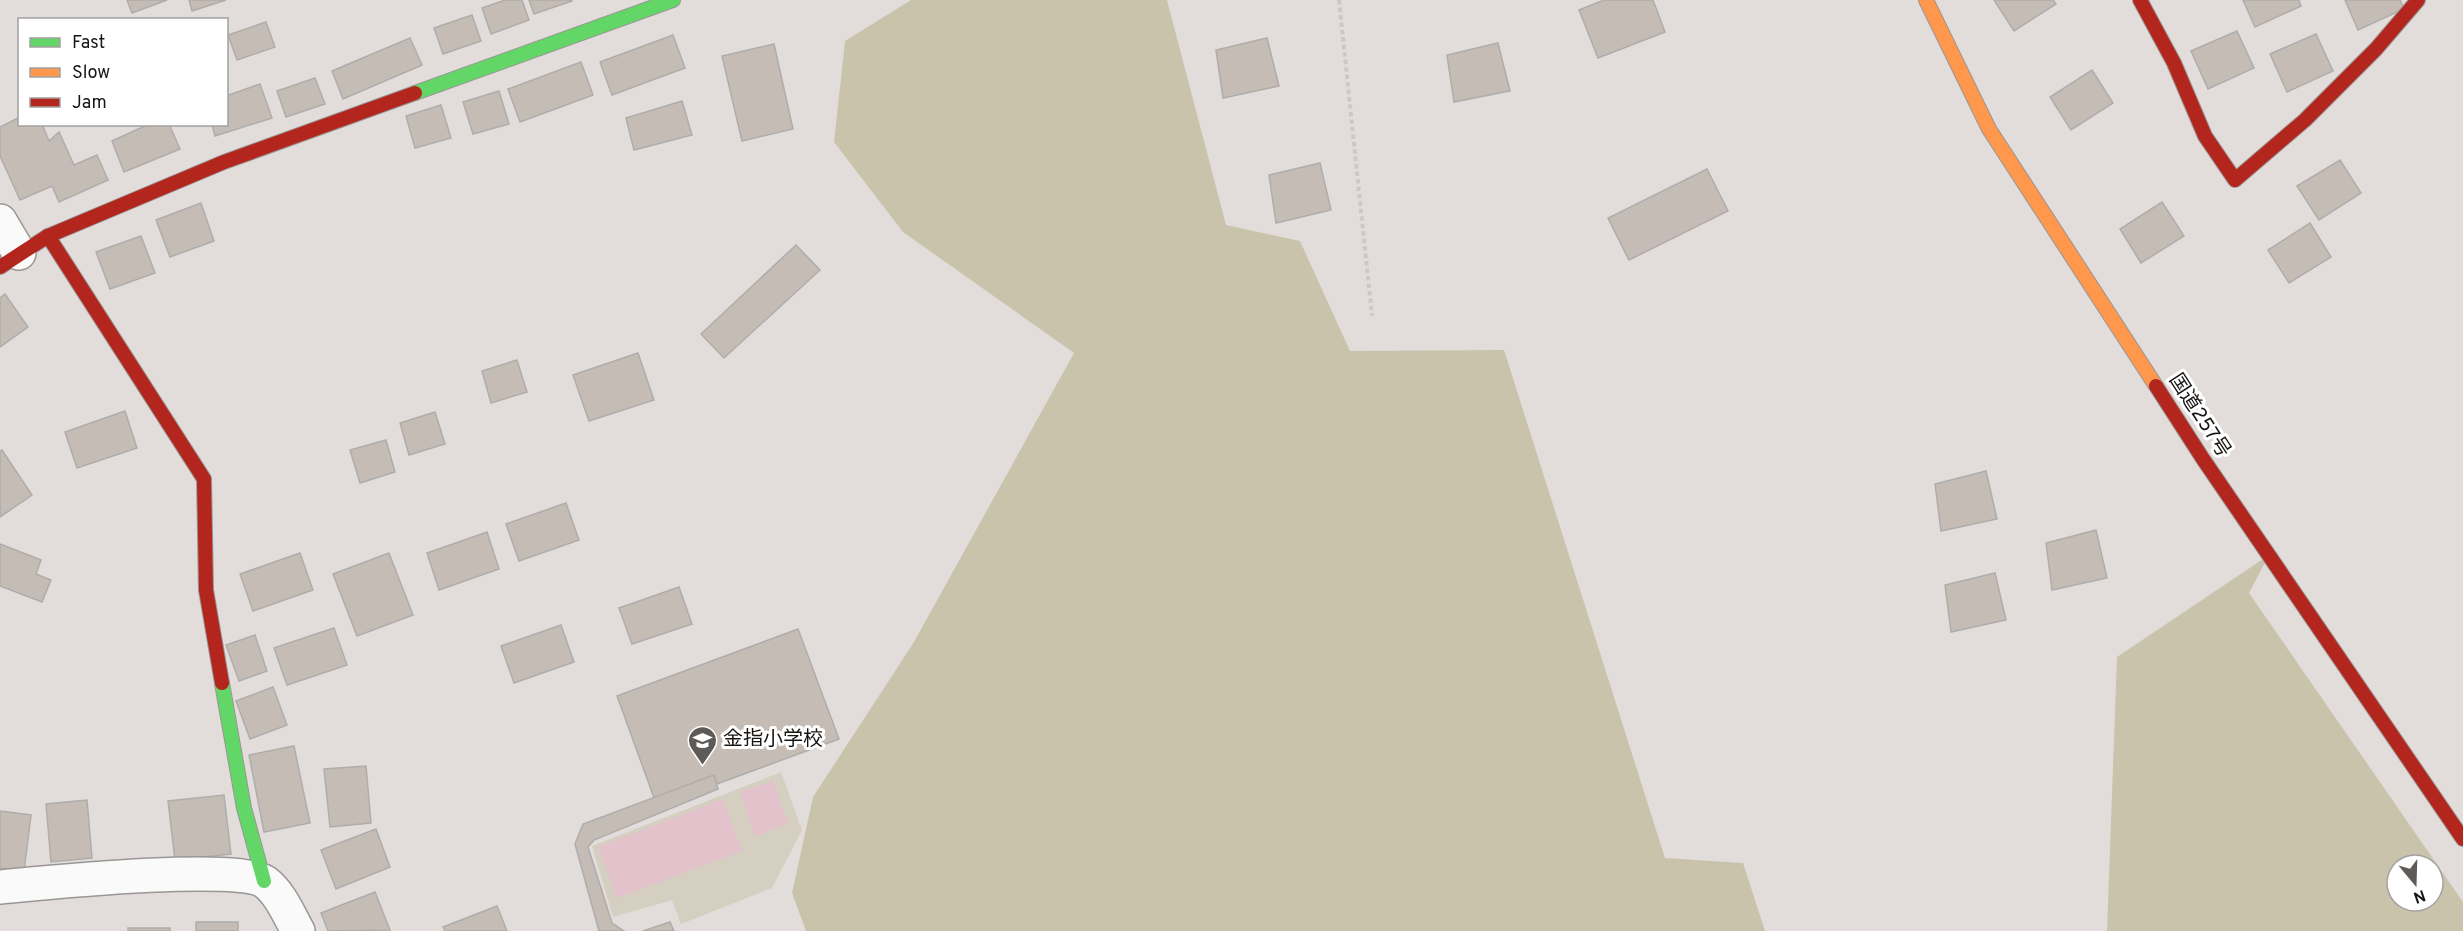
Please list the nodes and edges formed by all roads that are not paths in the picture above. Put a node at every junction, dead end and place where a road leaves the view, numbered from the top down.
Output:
1 (673, 0) edge
2 (1926, 0) edge
3 (2140, 0) edge
4 (2418, 0) edge
5 (0, 221) edge
6 (48, 236) junction
7 (9, 260) edge
8 (2463, 839) edge
9 (264, 881) junction
10 (0, 887) edge
11 (298, 931) edge

1 - 6 main road
2 - 8 main road, 国道257号
3 - 4 main road
5 - 7 street
6 - 7 main road
6 - 9 main road
9 - 10 street
9 - 11 street

